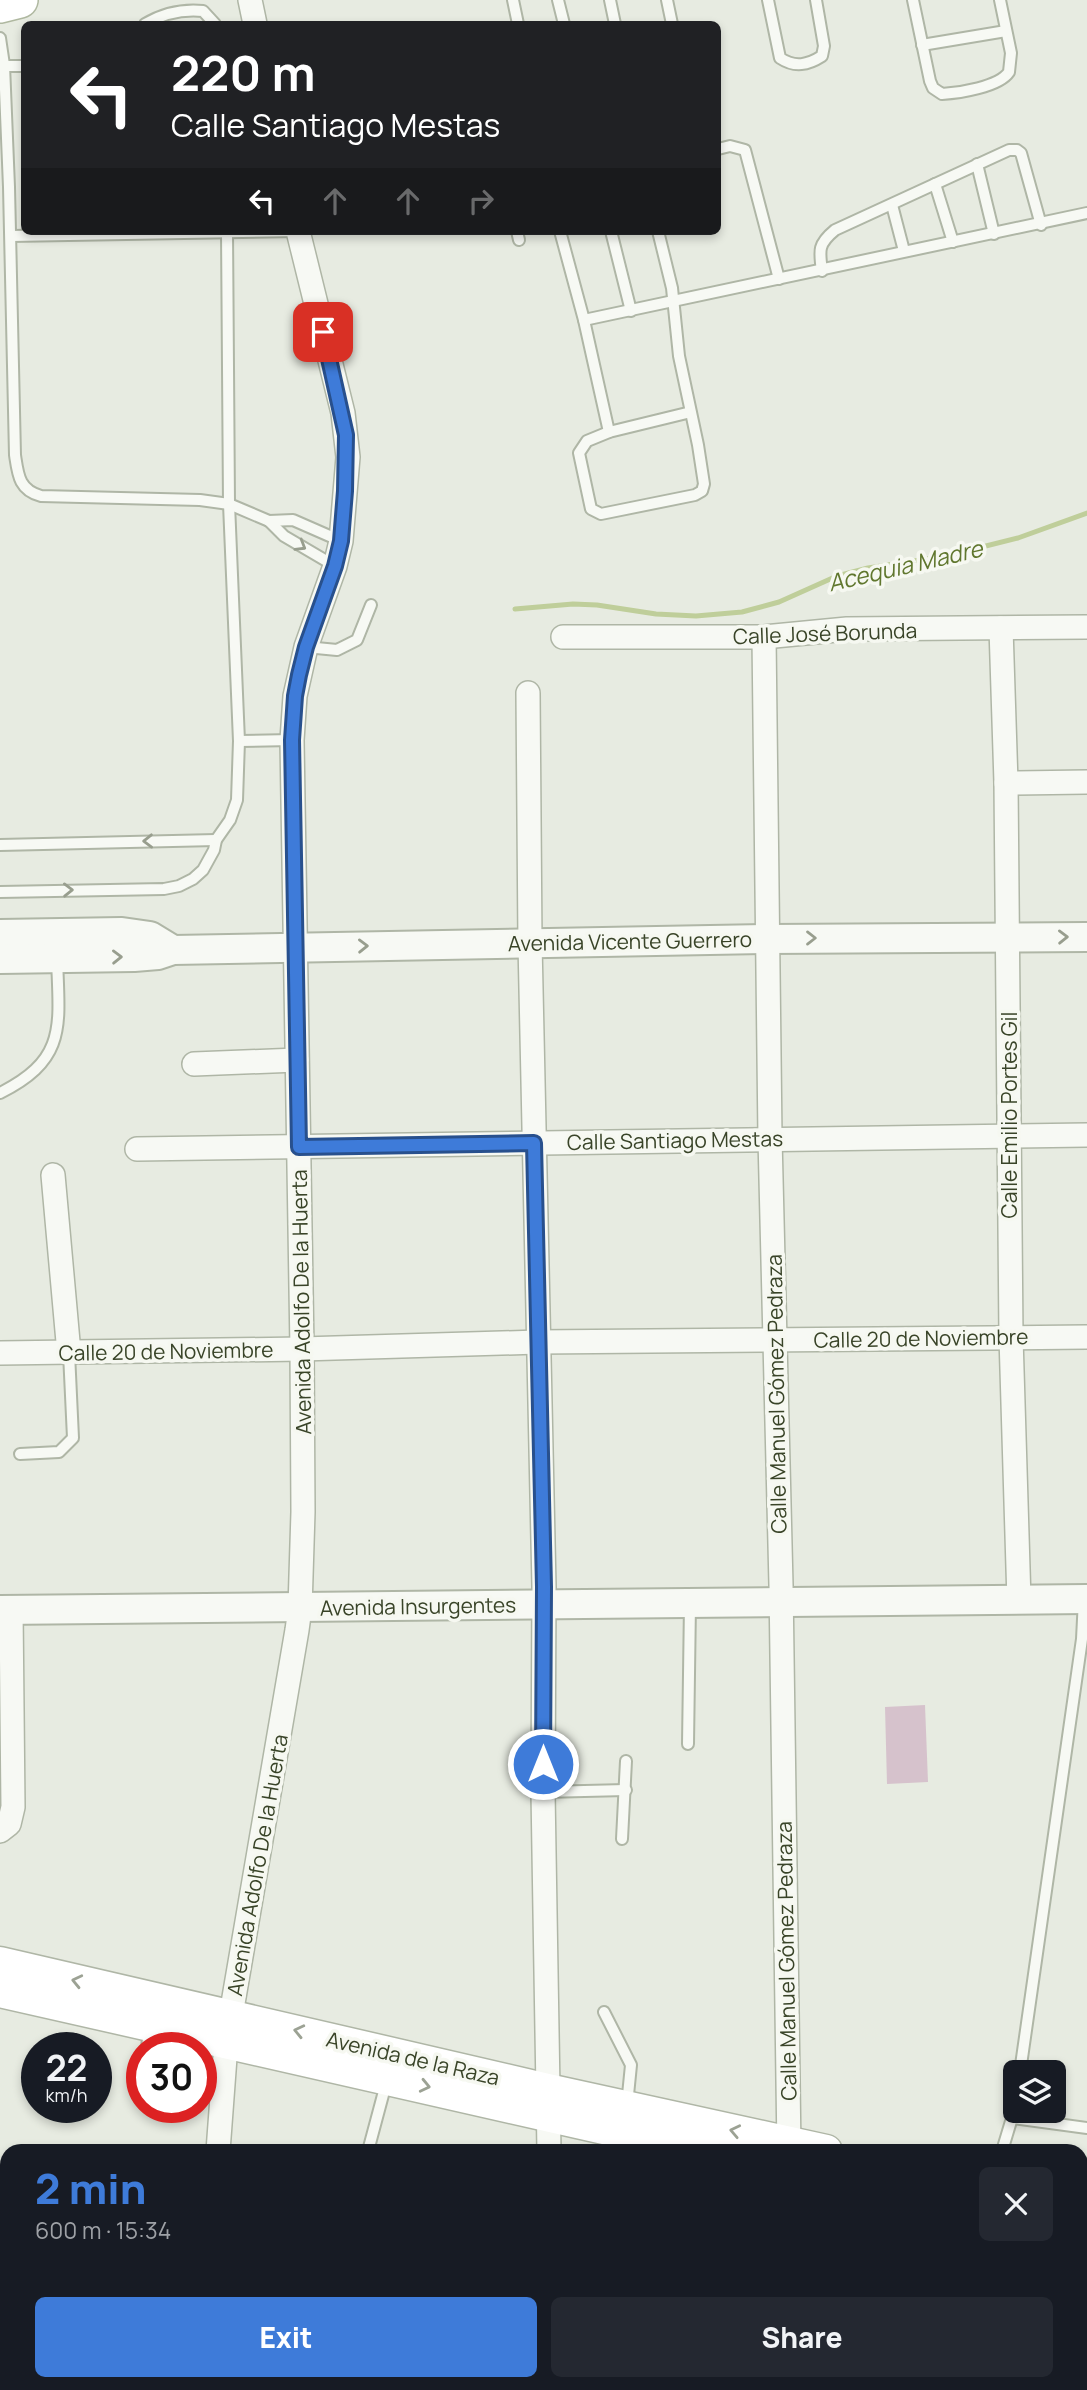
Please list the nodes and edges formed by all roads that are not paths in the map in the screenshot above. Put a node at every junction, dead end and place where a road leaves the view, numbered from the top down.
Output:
1 (20, 0) edge
2 (250, 0) edge
3 (513, 0) edge
4 (558, 0) edge
5 (610, 0) edge
6 (667, 0) edge
7 (768, 0) edge
8 (816, 0) edge
9 (913, 0) edge
10 (1000, 0) edge
11 (0, 5) edge
12 (151, 21) edge
13 (213, 21) edge
14 (254, 21) edge
15 (516, 21) edge
16 (563, 21) edge
17 (614, 21) edge
18 (671, 21) edge
19 (1006, 31) junction
20 (0, 38) edge
21 (922, 45) junction
22 (2, 66) edge
23 (21, 66) edge
24 (721, 148) edge
25 (977, 164) junction
26 (934, 184) junction
27 (892, 205) junction
28 (1087, 213) edge
29 (1041, 225) junction
30 (994, 234) junction
31 (65, 235) edge
32 (227, 235) edge
33 (299, 235) edge
34 (560, 235) edge
35 (612, 235) edge
36 (659, 235) edge
37 (11, 236) junction
38 (953, 242) junction
39 (904, 251) junction
40 (822, 271) junction
41 (779, 279) junction
42 (672, 301) junction
43 (631, 311) junction
44 (584, 320) junction
45 (691, 412) junction
46 (609, 432) junction
47 (229, 504) junction
48 (269, 521) junction
49 (341, 541) junction
50 (335, 566) junction
51 (371, 606) dead end
52 (1087, 627) edge
53 (1001, 628) junction
54 (563, 637) dead end
55 (764, 638) junction
56 (306, 647) junction
57 (528, 693) dead end
58 (292, 740) junction
59 (239, 741) junction
60 (1087, 782) edge
61 (1006, 783) junction
62 (216, 840) junction
63 (0, 845) edge
64 (0, 892) edge
65 (0, 934) edge
66 (1087, 937) edge
67 (1008, 938) junction
68 (769, 939) junction
69 (530, 943) junction
70 (295, 947) junction
71 (173, 950) junction
72 (57, 958) junction
73 (0, 959) edge
74 (297, 1060) junction
75 (194, 1064) dead end
76 (0, 1093) edge
77 (1087, 1135) edge
78 (1009, 1137) junction
79 (770, 1138) junction
80 (534, 1143) junction
81 (299, 1147) junction
82 (137, 1149) dead end
83 (53, 1175) dead end
84 (1011, 1337) junction
85 (1087, 1337) edge
86 (775, 1340) junction
87 (538, 1342) junction
88 (302, 1349) junction
89 (0, 1353) edge
90 (69, 1353) junction
91 (20, 1454) dead end
92 (1086, 1599) edge
93 (1019, 1601) junction
94 (544, 1604) junction
95 (690, 1604) junction
96 (781, 1604) junction
97 (300, 1608) junction
98 (5, 1610) edge
99 (688, 1744) dead end
100 (626, 1761) dead end
101 (626, 1790) junction
102 (543, 1792) junction
103 (0, 1831) edge
104 (622, 1839) dead end
105 (0, 1963) edge
106 (0, 1991) edge
107 (604, 2012) dead end
108 (229, 2030) junction
109 (132, 2032) edge
110 (206, 2032) edge
111 (1022, 2060) edge
112 (217, 2074) edge
113 (387, 2078) junction
114 (549, 2102) junction
115 (627, 2108) junction
116 (214, 2123) edge
117 (1011, 2123) edge
118 (1063, 2123) edge
119 (1087, 2128) edge
120 (217, 2144) edge
121 (370, 2144) edge
122 (550, 2144) edge
123 (683, 2144) edge
124 (776, 2144) edge
125 (788, 2144) edge
126 (1004, 2144) edge

1 - 11 main road
2 - 14 street
3 - 15 lane
4 - 16 lane
5 - 17 lane
6 - 18 lane
7 - 8 lane
9 - 21 lane
10 - 19 lane
12 - 13 lane
19 - 21 lane
19 - 21 lane
20 - 22 lane
22 - 23 lane
22 - 37 lane
24 - 41 lane
25 - 26 lane
25 - 29 lane
25 - 30 lane
26 - 27 lane
26 - 38 lane
27 - 39 lane
27 - 40 lane
28 - 29 lane
29 - 30 lane
30 - 38 lane
31 - 37 lane
32 - 47 lane
33 - 49 street, Avenida Adolfo De la Huerta
34 - 44 lane
35 - 43 lane
36 - 42 lane
37 - 47 lane
38 - 39 lane
39 - 40 lane
40 - 41 lane
41 - 42 lane
42 - 43 lane
42 - 45 lane
43 - 44 lane
44 - 46 lane
45 - 46 lane
45 - 46 lane
47 - 48 lane
47 - 59 lane
48 - 49 lane
48 -> 50 lane
49 - 50 street, Avenida Adolfo De la Huerta
50 - 56 street, Avenida Adolfo De la Huerta
51 - 56 lane
52 - 53 street, Calle José Borunda
53 - 55 street, Calle José Borunda
53 - 61 street, Calle Emilio Portes Gil
54 - 55 street, Calle José Borunda
55 - 68 street, Calle Manuel Gómez Pedraza
56 - 58 street, Avenida Adolfo De la Huerta
57 - 69 street
58 - 59 lane
58 - 70 street, Avenida Adolfo De la Huerta
59 - 62 lane
60 - 61 street
61 - 67 street, Calle Emilio Portes Gil
62 -> 63 lane
64 -> 62 lane
65 - 71 street, Avenida Vicente Guerrero
67 -> 66 street, Avenida Vicente Guerrero
68 -> 67 street, Avenida Vicente Guerrero
67 - 78 street, Calle Emilio Portes Gil
68 - 69 street, Avenida Vicente Guerrero
68 - 79 street, Calle Manuel Gómez Pedraza
70 -> 69 street, Avenida Vicente Guerrero
69 - 80 street
70 - 71 street, Avenida Vicente Guerrero
70 - 74 street, Avenida Adolfo De la Huerta
72 -> 71 street, Avenida Vicente Guerrero
72 - 73 street, Avenida Vicente Guerrero
72 - 76 lane
74 - 75 street
74 - 81 street, Avenida Adolfo De la Huerta
77 - 78 street, Calle Santiago Mestas
78 - 79 street, Calle Santiago Mestas
78 - 84 street, Calle Emilio Portes Gil
79 - 80 street, Calle Santiago Mestas
79 - 86 street, Calle Manuel Gómez Pedraza
80 - 81 street, Calle Santiago Mestas
80 - 87 street
81 - 82 street, Calle Santiago Mestas
81 - 88 street, Avenida Adolfo De la Huerta
83 - 90 street
84 - 85 street, Calle 20 de Noviembre
84 - 86 street, Calle 20 de Noviembre
84 - 93 street, Calle Emilio Portes Gil
86 - 87 street, Calle 20 de Noviembre
86 - 96 street, Calle Manuel Gómez Pedraza
87 - 88 street, Calle 20 de Noviembre
87 - 94 street
88 - 90 street, Calle 20 de Noviembre
88 - 97 street, Avenida Adolfo De la Huerta
89 - 90 street, Calle 20 de Noviembre
90 - 91 lane
92 - 93 street, Avenida Insurgentes
92 - 111 lane
93 - 96 street, Avenida Insurgentes
94 - 95 street, Avenida Insurgentes
94 - 97 street, Avenida Insurgentes
94 - 102 street
95 - 96 street, Avenida Insurgentes
95 - 99 lane
96 - 125 street, Calle Manuel Gómez Pedraza
97 - 98 street, Avenida Insurgentes
97 - 108 street, Avenida Adolfo De la Huerta
98 - 103 street
100 - 101 lane
101 - 102 lane
101 - 104 lane
102 - 114 street
108 -> 105 main road, Avenida de la Raza
106 - 109 main road, Avenida de la Raza
107 - 115 lane
108 - 110 main road, Avenida de la Raza
108 - 112 street, Avenida Adolfo De la Huerta
108 - 113 main road, Avenida de la Raza
114 -> 108 main road, Avenida de la Raza
113 -> 114 main road, Avenida de la Raza
113 - 121 lane
114 - 115 main road, Avenida de la Raza
114 - 122 street
114 - 123 main road, Avenida de la Raza
124 -> 115 main road, Avenida de la Raza
116 - 120 street, Avenida Adolfo De la Huerta
117 - 126 lane
118 - 119 lane

